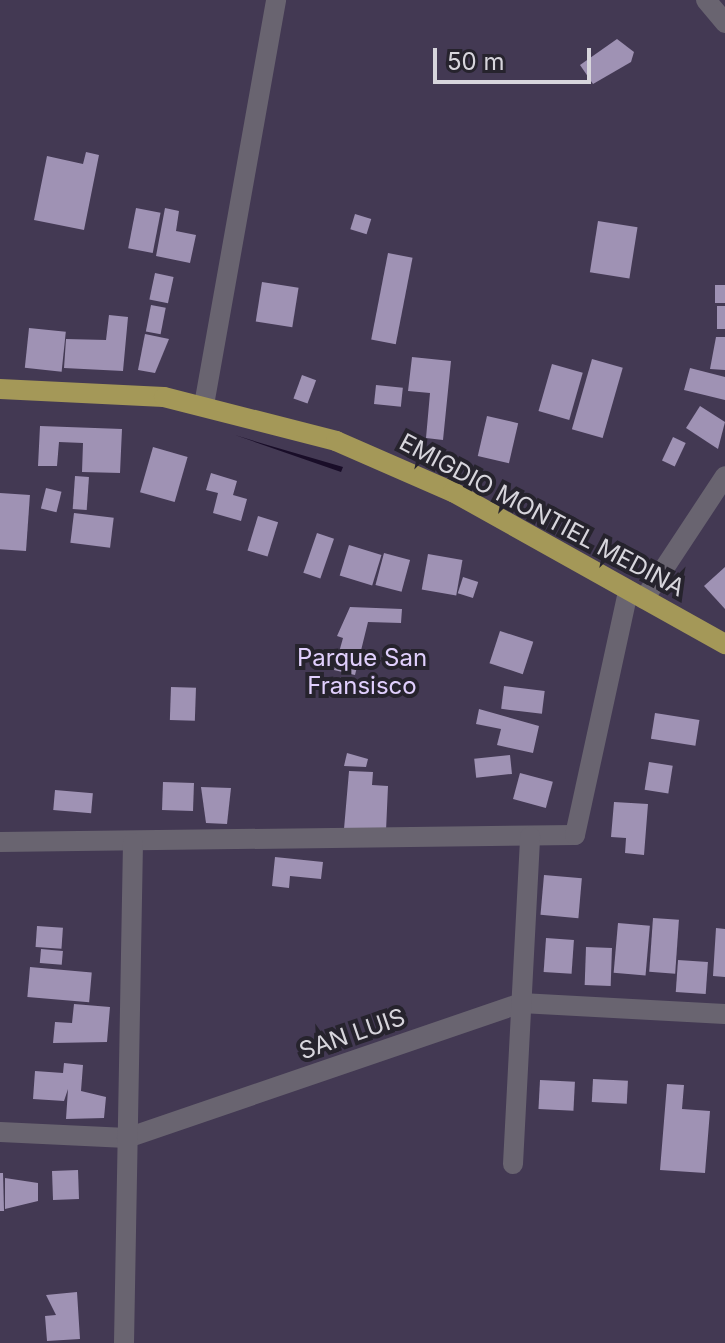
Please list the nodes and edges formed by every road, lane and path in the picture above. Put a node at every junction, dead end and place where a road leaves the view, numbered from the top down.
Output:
1 (276, 0) edge
2 (706, 0) edge
3 (725, 23) edge
4 (0, 389) edge
5 (204, 405) junction
6 (725, 476) edge
7 (636, 595) junction
8 (725, 644) edge
9 (0, 842) edge
10 (133, 843) junction
11 (530, 843) junction
12 (521, 1003) junction
13 (725, 1014) edge
14 (0, 1132) edge
15 (127, 1138) junction
16 (513, 1164) dead end
17 (124, 1343) edge

1 - 5 street
2 - 3 street
4 - 5 main road, EMIGDIO MONTIEL MEDINA
5 - 7 main road, EMIGDIO MONTIEL MEDINA
6 - 7 street
7 - 8 main road, EMIGDIO MONTIEL MEDINA
7 - 11 street
9 - 10 street
10 - 11 street
10 - 15 street
11 - 12 street
12 - 13 street, SAN LUIS
12 - 15 street, SAN LUIS
12 - 16 street
14 - 15 street, SAN LUIS
15 - 17 street

